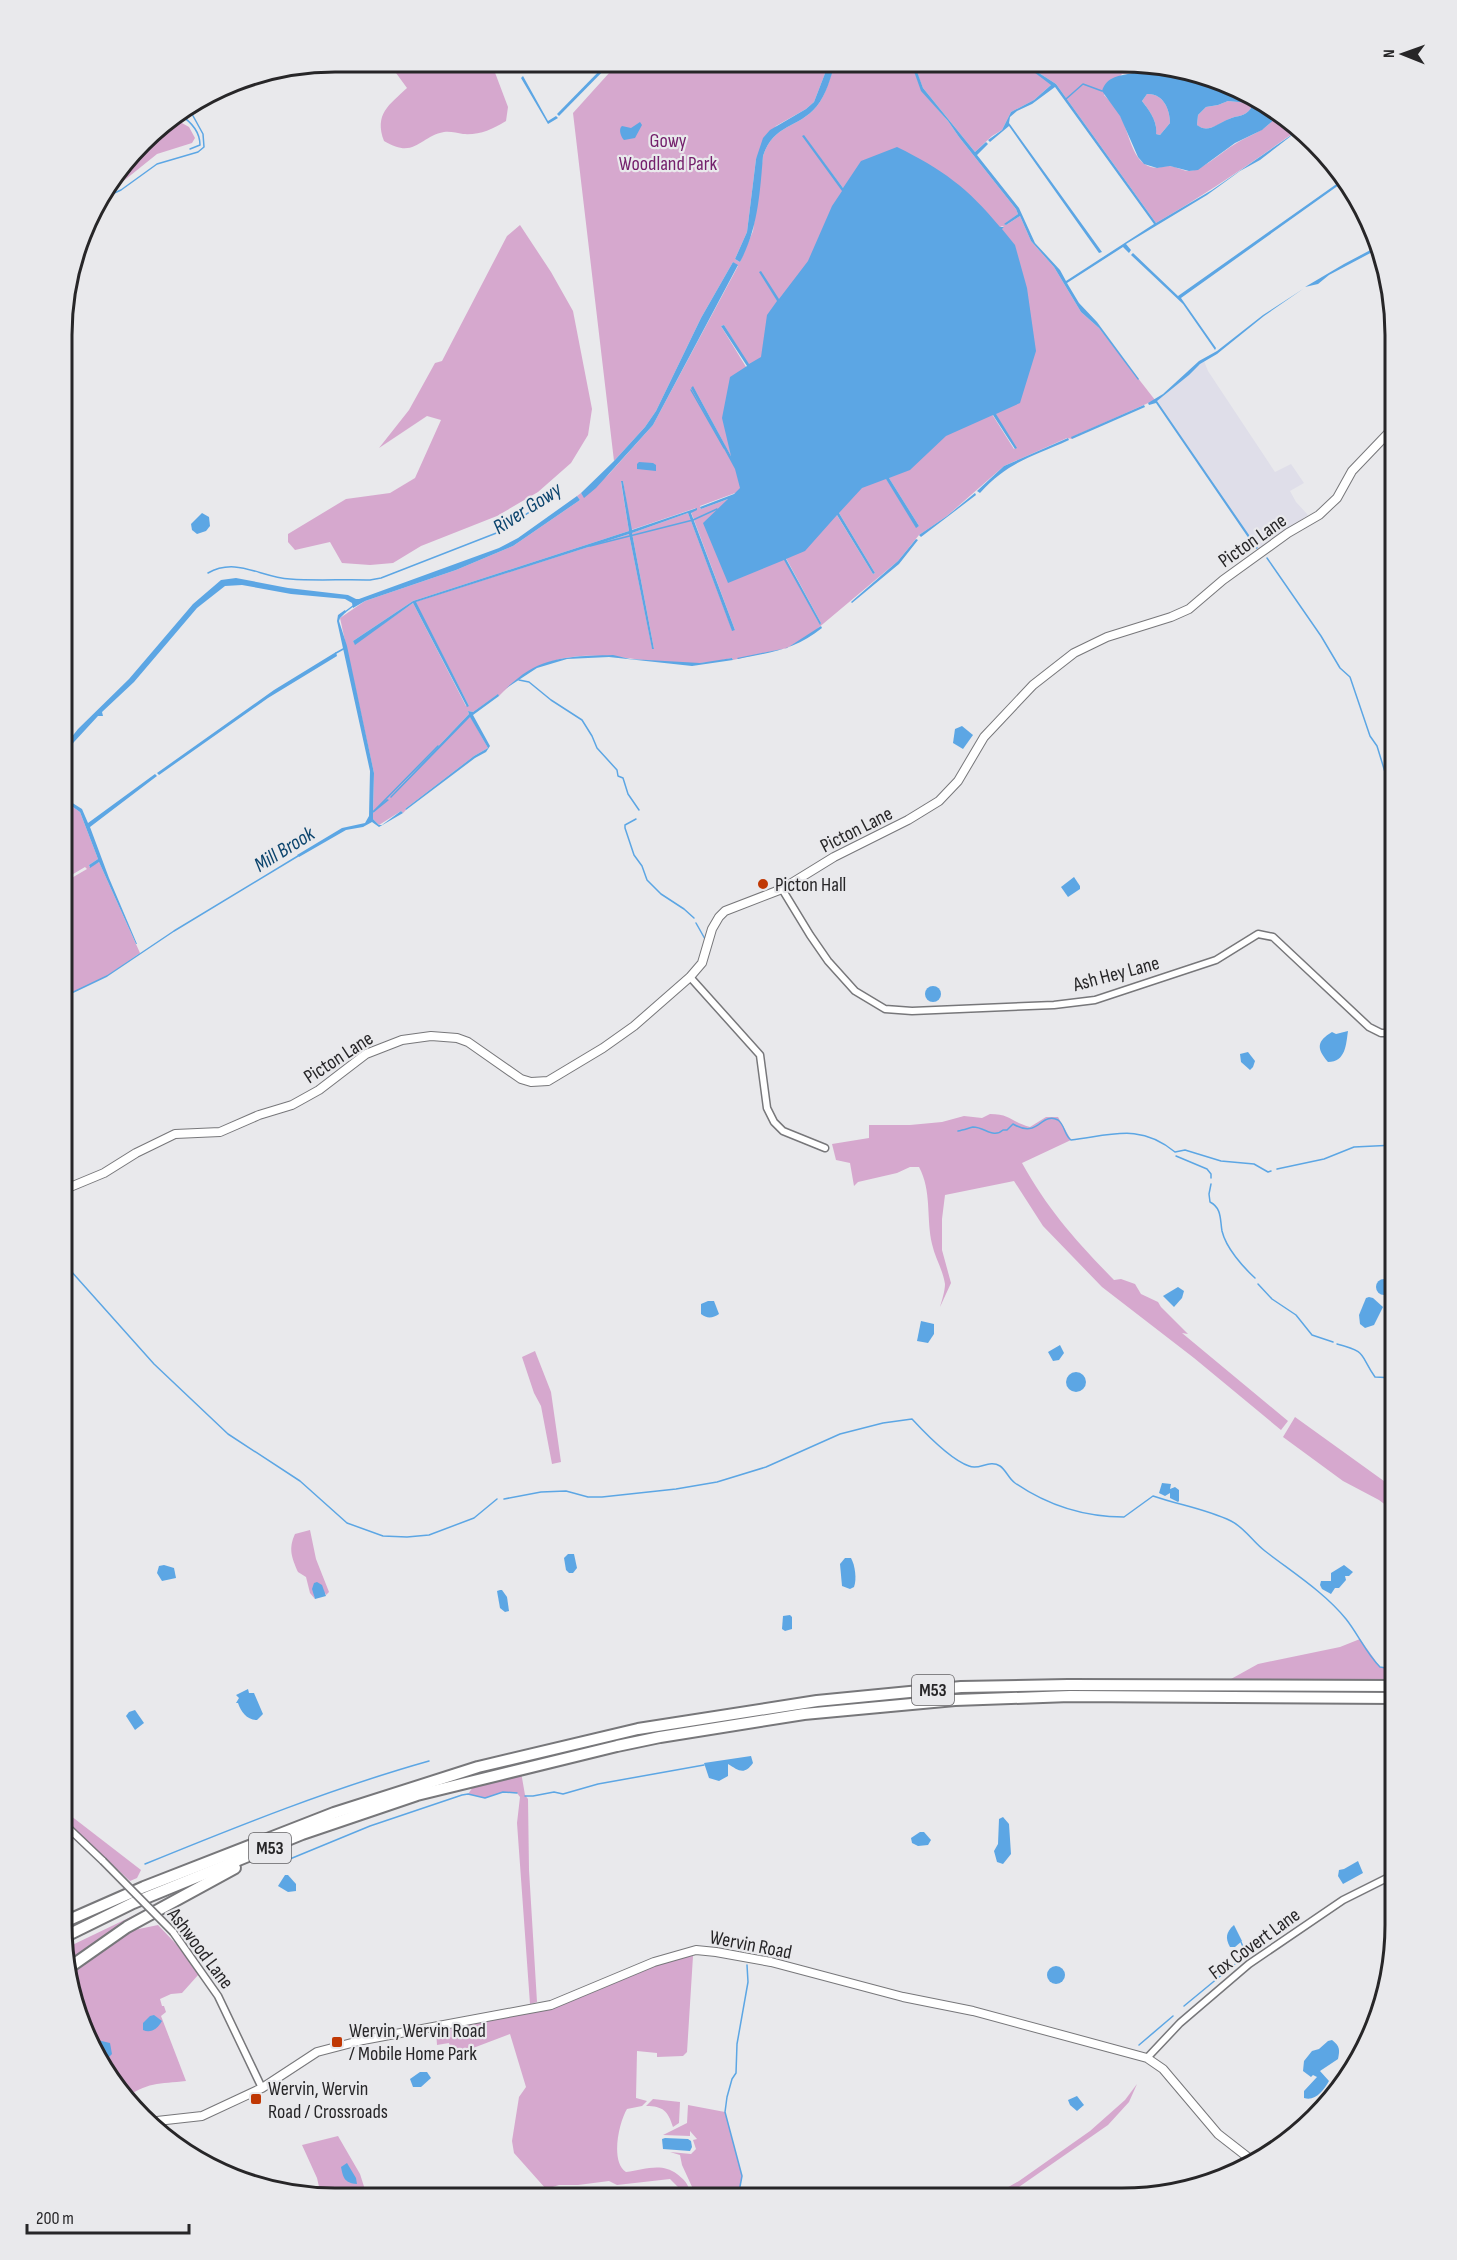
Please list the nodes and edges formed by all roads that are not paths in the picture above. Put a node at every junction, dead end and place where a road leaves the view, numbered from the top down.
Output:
1 (1385, 436) edge
2 (782, 889) junction
3 (690, 977) junction
4 (1385, 1033) edge
5 (825, 1148) dead end
6 (72, 1186) edge
7 (1385, 1686) edge
8 (1385, 1698) edge
9 (72, 1832) edge
10 (302, 1834) junction
11 (1385, 1879) edge
12 (72, 1919) edge
13 (72, 1934) edge
14 (75, 1964) edge
15 (1147, 2058) junction
16 (262, 2088) junction
17 (159, 2121) edge
18 (1247, 2157) edge

1 - 2 street, Picton Lane
2 - 3 street, Picton Lane
2 - 4 street, Ash Hey Lane
3 - 5 street
3 - 6 street, Picton Lane
7 - 12 highway, M53
8 - 10 highway, M53
9 - 16 street, Ashwood Lane, bridge
10 - 13 highway, M53
10 - 14 highway
11 - 15 street, Fox Covert Lane
15 - 16 street, Wervin Road
15 - 18 street, Wervin Road
16 - 17 street, Wervin Road

